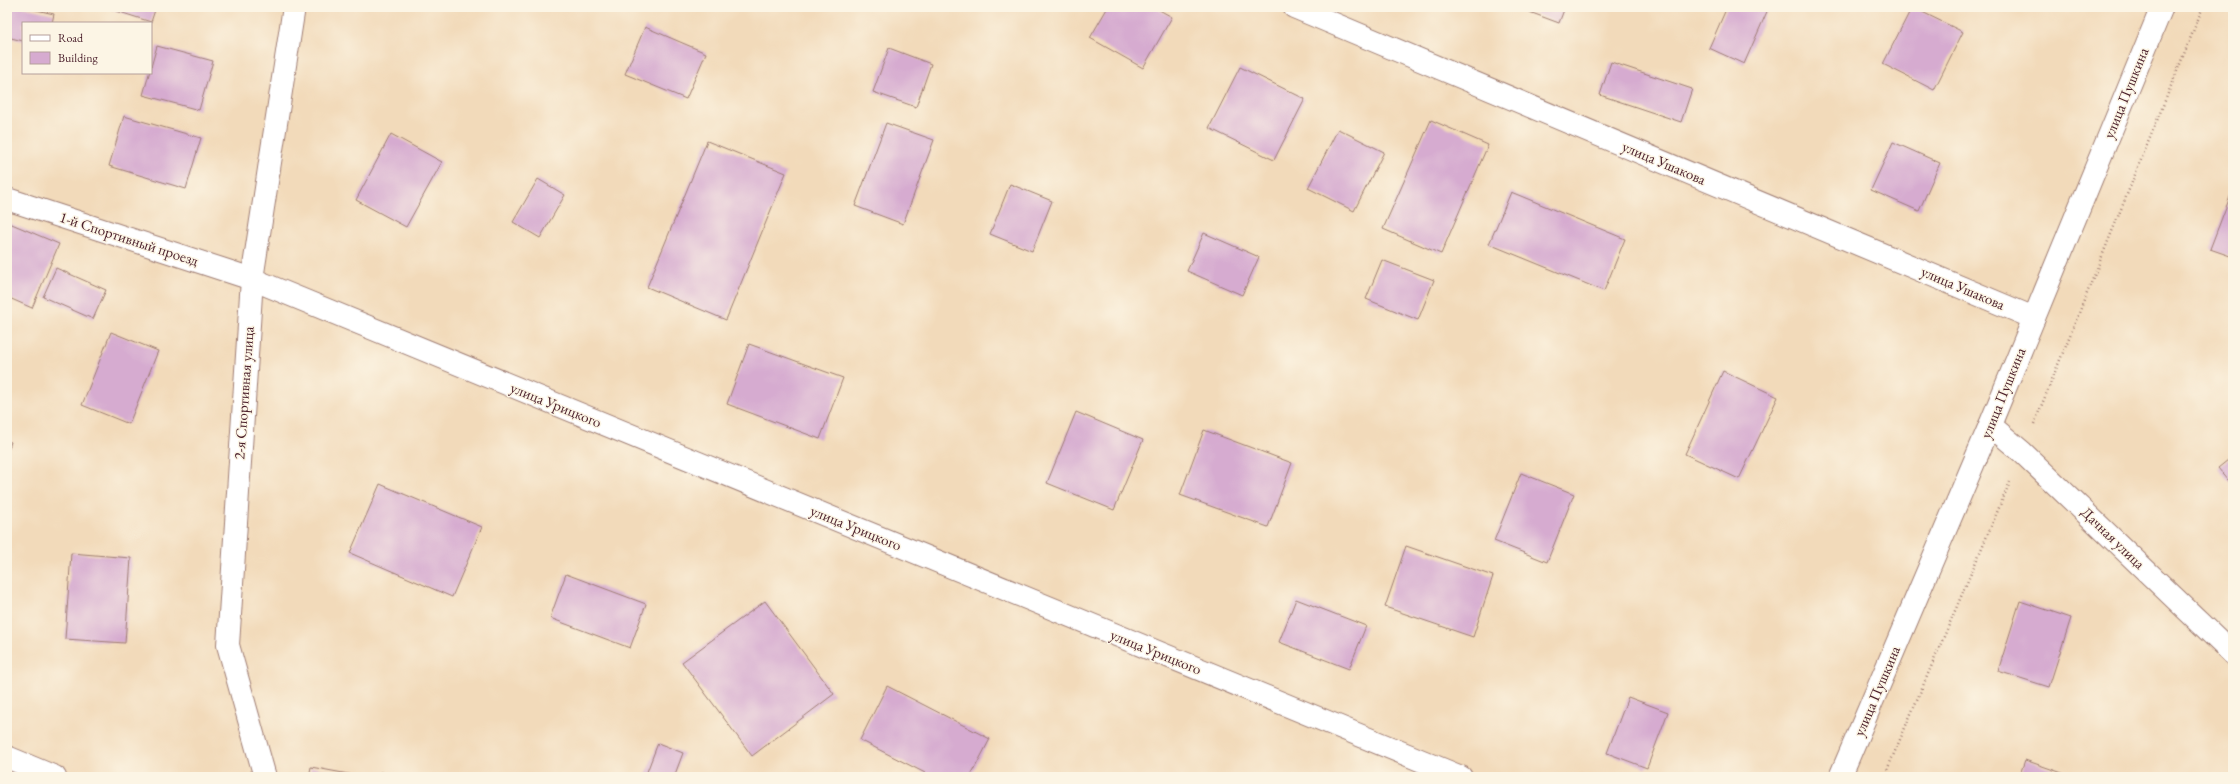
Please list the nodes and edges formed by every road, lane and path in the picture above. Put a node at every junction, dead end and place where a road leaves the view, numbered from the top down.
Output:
1 (294, 7) edge
2 (1294, 7) edge
3 (2162, 7) edge
4 (2203, 7) edge
5 (7, 200) edge
6 (252, 279) junction
7 (2034, 318) junction
8 (1990, 425) junction
9 (2022, 452) junction
10 (2233, 654) edge
11 (7, 757) edge
12 (55, 777) edge
13 (265, 777) edge
14 (1461, 777) edge
15 (1840, 777) edge
16 (1884, 777) edge

1 - 6 street, 2-я Спортивная улица
2 - 7 street, улица Ушакова
3 - 7 street, улица Пушкина
4 - 9 path
5 - 6 street, 1-й Спортивный проезд
6 - 13 street, 2-я Спортивная улица
6 - 14 street, улица Урицкого
7 - 8 street, улица Пушкина
8 - 9 street, Дачная улица
8 - 15 street, улица Пушкина
9 - 10 street, Дачная улица
9 - 16 path
11 - 12 street

